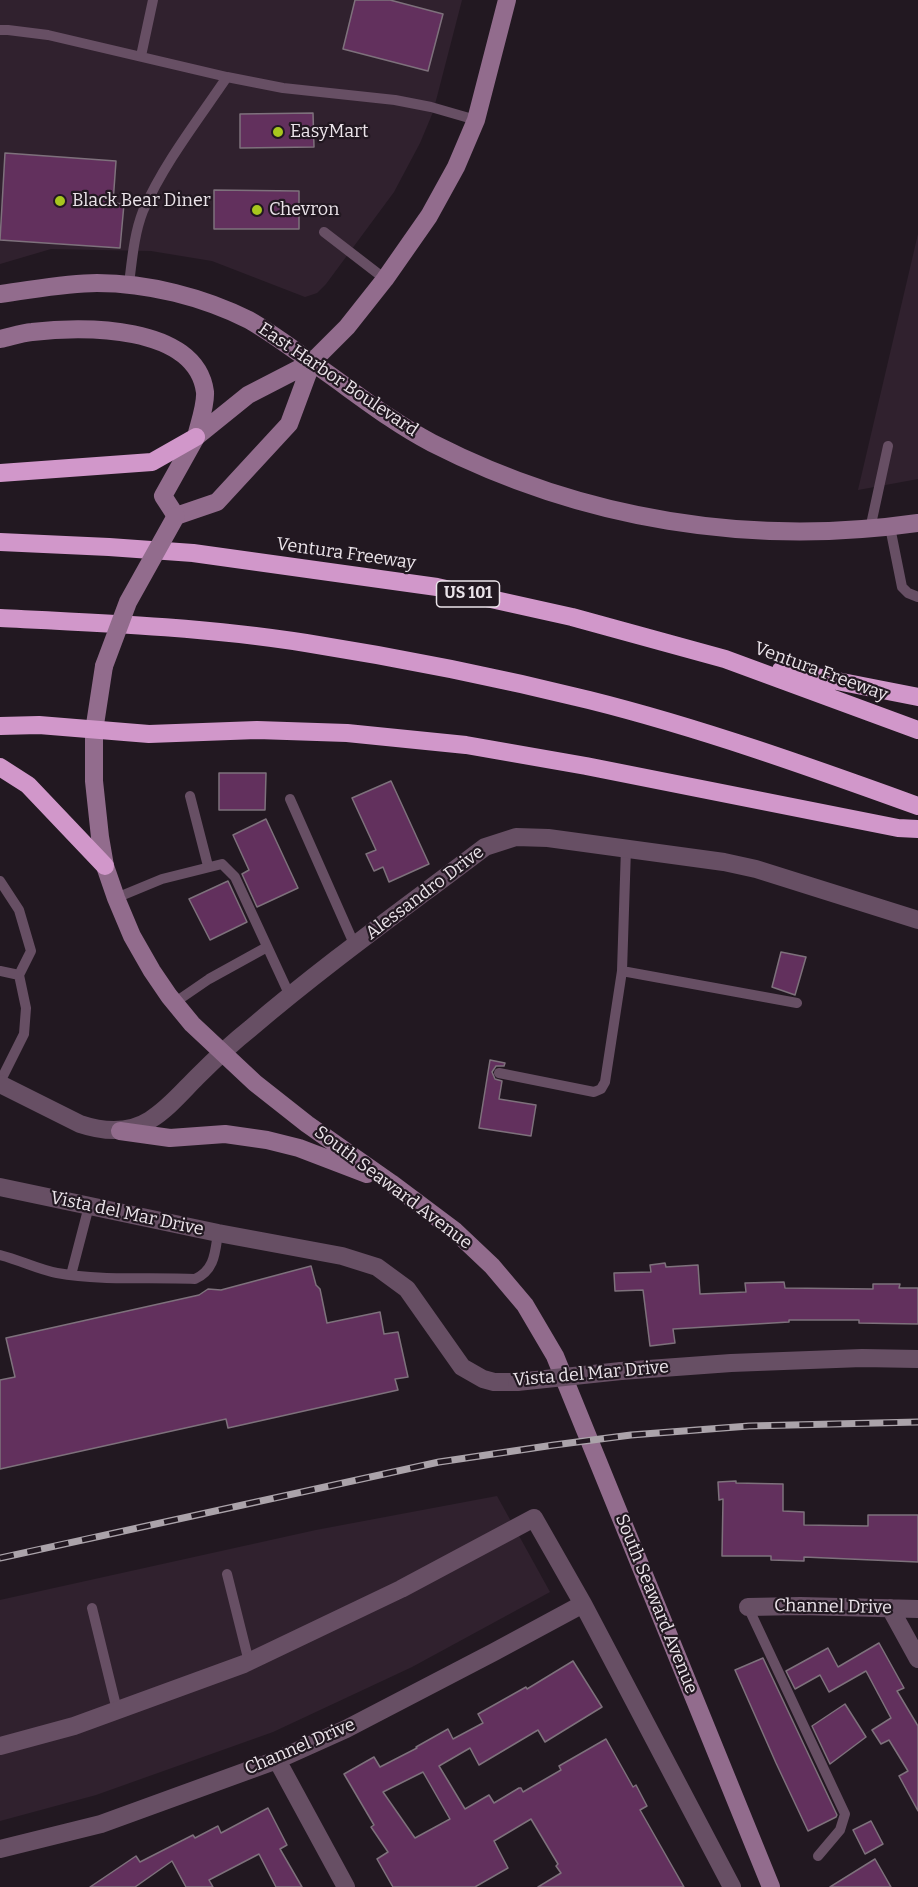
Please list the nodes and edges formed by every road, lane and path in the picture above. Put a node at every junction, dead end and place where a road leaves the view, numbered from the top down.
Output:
1 (153, 0) edge
2 (507, 0) edge
3 (0, 30) edge
4 (141, 56) junction
5 (227, 77) junction
6 (476, 120) junction
7 (324, 232) dead end
8 (385, 279) junction
9 (129, 284) junction
10 (0, 294) edge
11 (0, 339) edge
12 (312, 362) junction
13 (196, 437) junction
14 (888, 446) dead end
15 (0, 472) edge
16 (176, 516) junction
17 (918, 523) edge
18 (890, 527) junction
19 (870, 529) junction
20 (0, 542) edge
21 (918, 597) edge
22 (0, 618) edge
23 (726, 659) junction
24 (918, 697) edge
25 (0, 726) edge
26 (94, 730) junction
27 (918, 730) edge
28 (0, 767) edge
29 (190, 796) dead end
30 (290, 799) dead end
31 (918, 806) edge
32 (918, 829) edge
33 (626, 848) junction
34 (105, 866) junction
35 (208, 866) junction
36 (0, 881) edge
37 (116, 898) junction
38 (918, 920) edge
39 (355, 946) junction
40 (267, 947) junction
41 (0, 971) edge
42 (622, 972) junction
43 (19, 975) junction
44 (290, 996) junction
45 (174, 1003) junction
46 (796, 1003) dead end
47 (222, 1053) junction
48 (499, 1073) dead end
49 (0, 1083) edge
50 (120, 1131) junction
51 (391, 1183) junction
52 (0, 1187) edge
53 (89, 1206) junction
54 (218, 1233) junction
55 (0, 1254) edge
56 (71, 1275) junction
57 (918, 1359) edge
58 (227, 1574) dead end
59 (583, 1604) junction
60 (748, 1607) joint
61 (92, 1608) dead end
62 (891, 1608) junction
63 (918, 1609) edge
64 (918, 1659) edge
65 (249, 1662) junction
66 (117, 1710) junction
67 (0, 1746) edge
68 (277, 1760) junction
69 (0, 1850) edge
70 (818, 1856) dead end
71 (346, 1887) edge
72 (732, 1887) edge
73 (771, 1887) edge

1 - 4 lane
2 - 6 main road
3 - 4 lane
4 - 5 lane
5 - 6 lane
5 - 9 lane
6 - 8 main road
7 - 8 lane
8 - 12 main road
9 - 10 main road, East Harbor Boulevard
9 - 12 main road, East Harbor Boulevard
11 - 13 main road
12 - 13 main road
12 - 16 main road
12 - 19 main road, East Harbor Boulevard
13 - 15 highway
13 - 16 main road
14 - 19 lane
16 - 26 main road, South Seaward Avenue, bridge
17 - 18 main road, East Harbor Boulevard
18 - 19 main road, East Harbor Boulevard
18 - 21 lane
20 - 23 highway, Ventura Freeway / US 101
22 - 31 highway
23 - 24 highway
23 - 27 highway, Ventura Freeway / US 101
25 - 26 highway
26 - 32 highway
26 - 34 main road, South Seaward Avenue
28 - 34 highway
29 - 35 lane
30 - 39 lane
33 - 38 street, Alessandro Drive
33 - 39 street, Alessandro Drive
33 - 42 lane
34 - 37 main road, South Seaward Avenue
35 - 37 lane
35 - 40 lane
36 - 43 lane
37 - 45 main road, South Seaward Avenue
39 - 44 street, Alessandro Drive
40 - 44 lane
40 - 45 lane
41 - 43 lane
42 - 46 lane
42 - 48 lane
43 - 49 lane
44 - 47 street, Alessandro Drive
45 - 47 main road, South Seaward Avenue
47 - 50 street, Alessandro Drive
47 - 51 main road, South Seaward Avenue
49 - 50 street, Alessandro Drive
50 - 51 main road
51 - 73 main road, South Seaward Avenue
52 - 53 street, Vista del Mar Drive
53 - 54 street, Vista del Mar Drive
53 - 56 lane
54 - 56 lane
54 - 57 street, Vista del Mar Drive, bridge
55 - 56 lane
58 - 65 lane
59 - 65 street
59 - 68 street, Channel Drive
59 - 72 street
60 - 62 street, Channel Drive
60 - 70 lane
61 - 66 lane
62 - 63 street, Channel Drive
62 - 64 street
65 - 66 street
66 - 67 street
68 - 69 street, Channel Drive
68 - 71 street

